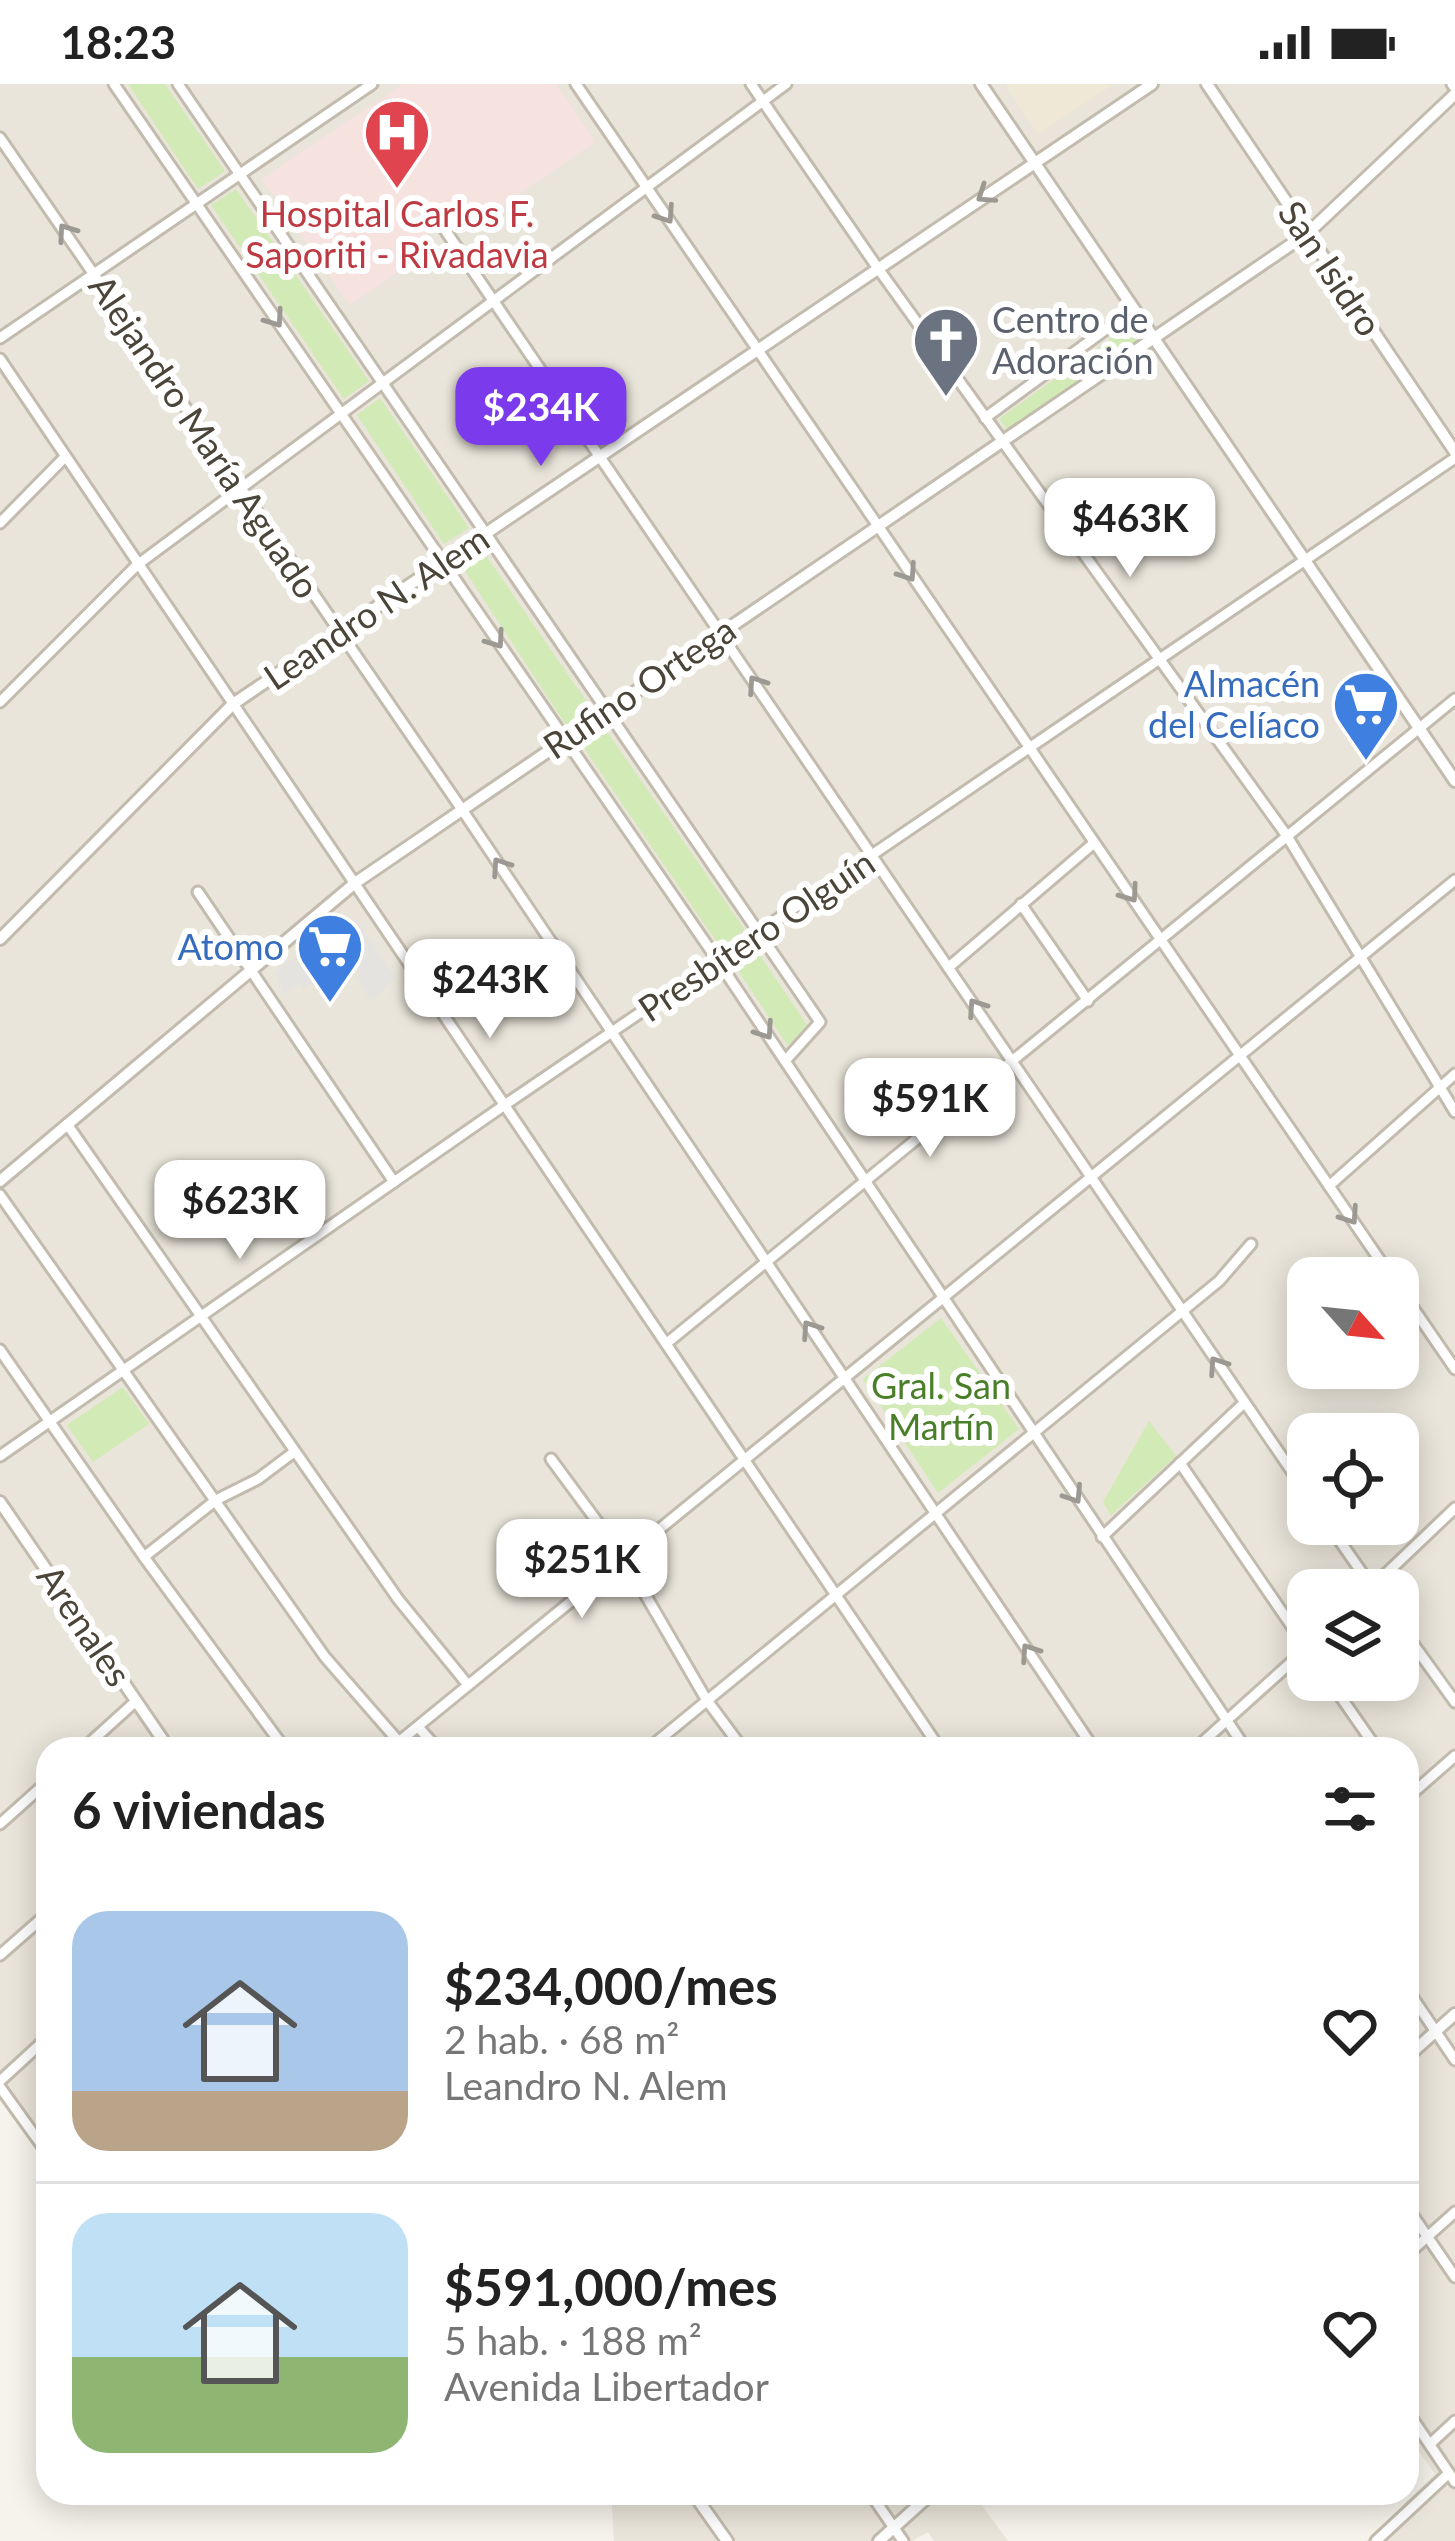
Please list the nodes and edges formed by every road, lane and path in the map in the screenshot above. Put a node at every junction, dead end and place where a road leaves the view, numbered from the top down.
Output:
1 (114, 84) edge
2 (178, 84) edge
3 (346, 84) edge
4 (372, 84) edge
5 (576, 84) edge
6 (751, 84) edge
7 (786, 84) edge
8 (981, 84) edge
9 (1153, 84) edge
10 (1207, 84) edge
11 (1454, 89) edge
12 (354, 96) junction
13 (763, 101) junction
14 (0, 138) edge
15 (1034, 163) junction
16 (239, 174) junction
17 (646, 187) junction
18 (195, 203) junction
19 (441, 224) dead end
20 (1308, 233) junction
21 (877, 267) junction
22 (94, 272) junction
23 (492, 301) junction
24 (1132, 310) junction
25 (0, 338) edge
26 (1151, 338) junction
27 (756, 350) junction
28 (0, 359) edge
29 (382, 384) junction
30 (341, 414) junction
31 (985, 418) junction
32 (1000, 440) junction
33 (1455, 455) edge
34 (602, 456) junction
35 (65, 457) junction
36 (241, 489) junction
37 (0, 524) edge
38 (875, 525) junction
39 (486, 533) junction
40 (1303, 561) junction
41 (442, 563) junction
42 (137, 565) junction
43 (339, 632) junction
44 (720, 632) junction
45 (1158, 658) junction
46 (1455, 699) edge
47 (0, 702) edge
48 (233, 704) junction
49 (606, 709) junction
50 (1420, 728) junction
51 (563, 738) junction
52 (1028, 749) junction
53 (1455, 781) edge
54 (461, 808) junction
55 (1287, 836) junction
56 (1094, 843) junction
57 (872, 856) junction
58 (1455, 880) edge
59 (355, 883) junction
60 (198, 892) dead end
61 (1022, 904) junction
62 (761, 932) junction
63 (0, 939) edge
64 (1162, 940) junction
65 (1362, 958) junction
66 (718, 961) junction
67 (949, 967) junction
68 (252, 969) junction
69 (1088, 1001) junction
70 (613, 1033) junction
71 (1241, 1055) junction
72 (785, 1060) junction
73 (1013, 1063) junction
74 (1455, 1074) edge
75 (1440, 1088) junction
76 (506, 1104) junction
77 (1455, 1112) edge
78 (67, 1124) junction
79 (1090, 1178) junction
80 (0, 1181) edge
81 (394, 1182) junction
82 (866, 1183) junction
83 (1330, 1186) junction
84 (0, 1195) edge
85 (1251, 1244) dead end
86 (1379, 1257) edge
87 (766, 1263) junction
88 (944, 1296) junction
89 (1181, 1312) junction
90 (200, 1317) junction
91 (1419, 1317) edge
92 (667, 1343) junction
93 (0, 1350) edge
94 (126, 1369) junction
95 (1455, 1369) edge
96 (844, 1378) junction
97 (1244, 1403) junction
98 (50, 1421) junction
99 (1033, 1432) junction
100 (295, 1452) junction
101 (0, 1456) edge
102 (550, 1459) dead end
103 (745, 1459) junction
104 (1180, 1463) junction
105 (1287, 1465) edge
106 (216, 1500) junction
107 (0, 1502) edge
108 (1455, 1508) edge
109 (934, 1512) junction
110 (1102, 1537) junction
111 (144, 1557) junction
112 (624, 1558) junction
113 (1392, 1569) edge
114 (836, 1592) junction
115 (1287, 1618) edge
116 (1419, 1652) edge
117 (1287, 1667) edge
118 (468, 1685) junction
119 (706, 1699) junction
120 (136, 1701) junction
121 (1344, 1701) edge
122 (1455, 1702) edge
123 (1227, 1721) junction
124 (418, 1727) junction
125 (96, 1737) edge
126 (161, 1737) edge
127 (276, 1737) edge
128 (388, 1737) edge
129 (406, 1737) edge
130 (427, 1737) edge
131 (662, 1737) edge
132 (734, 1737) edge
133 (932, 1737) edge
134 (1086, 1737) edge
135 (1209, 1737) edge
136 (1238, 1737) edge
137 (1369, 1737) edge
138 (1455, 1756) edge
139 (1419, 1786) edge
140 (36, 1791) edge
141 (0, 1823) edge
142 (36, 1924) edge
143 (0, 1955) edge
144 (1419, 2007) edge
145 (1455, 2014) edge
146 (1436, 2032) junction
147 (1419, 2047) edge
148 (36, 2049) edge
149 (1455, 2060) edge
150 (0, 2084) edge
151 (36, 2136) edge
152 (1455, 2212) edge
153 (1419, 2224) edge
154 (1427, 2236) junction
155 (1419, 2243) edge
156 (1455, 2277) edge
157 (1455, 2421) edge
158 (1419, 2428) edge
159 (1430, 2444) junction
160 (1452, 2477) edge
161 (701, 2505) edge
162 (878, 2505) edge
163 (919, 2505) edge
164 (1419, 2505) edge
165 (1419, 2505) edge
166 (893, 2528) junction
167 (727, 2541) edge
168 (879, 2541) edge
169 (903, 2541) edge
170 (1376, 2541) edge

1 - 18 street
2 - 16 street
3 - 12 street
4 - 12 street
5 - 17 street
6 - 13 street
7 - 13 street
8 - 15 street
9 - 15 street, Leandro N. Alem
10 - 20 street, San Isidro
11 - 20 street, Rufino Ortega
12 - 16 street
13 - 17 street
13 - 21 street
22 -> 14 street, Alejandro María Aguado
15 -> 21 street, Leandro N. Alem
15 - 24 street
16 - 18 street
16 - 29 street
17 - 23 street
17 -> 27 street
18 - 22 street
18 -> 30 street
19 - 23 street
20 - 26 street, Rufino Ortega
20 - 33 street, San Isidro
21 - 27 street, Leandro N. Alem
21 - 31 street
22 - 25 street
22 - 36 street, Alejandro María Aguado
23 - 29 street
23 - 34 street
24 - 26 street
24 - 31 street
26 - 32 street, Rufino Ortega
26 - 40 street
27 - 34 street, Leandro N. Alem
27 - 38 street
28 - 35 street
29 - 30 street
29 - 39 street
30 - 36 street
30 - 41 street
31 - 32 street
32 - 38 street, Rufino Ortega
32 - 45 street
33 - 40 street, Presbítero Olguín
34 - 39 street, Leandro N. Alem
34 - 44 street
35 - 37 street
35 - 42 street
36 - 42 street
36 - 43 street, Alejandro María Aguado
38 - 44 street, Rufino Ortega
38 -> 52 street
39 - 41 street, Leandro N. Alem
39 - 49 street
40 - 45 street, Presbítero Olguín
40 - 50 street
41 - 43 street, Leandro N. Alem
41 -> 51 street
42 - 47 street
42 - 48 street
43 - 48 street, Leandro N. Alem
43 - 54 street, Alejandro María Aguado
44 - 49 street, Rufino Ortega
57 -> 44 street
45 - 52 street, Presbítero Olguín
45 - 55 street
46 - 50 street
48 - 59 street
48 - 63 street, Leandro N. Alem
49 - 51 street, Rufino Ortega
49 - 62 street
50 - 53 street
50 - 55 street
51 - 54 street, Rufino Ortega
51 - 66 street
52 - 56 street
52 - 57 street, Presbítero Olguín
54 - 59 street, Rufino Ortega
70 -> 54 street, Alejandro María Aguado
55 - 64 street
55 - 65 street
56 - 61 street
56 -> 64 street
57 - 62 street, Presbítero Olguín
57 - 67 street
58 - 65 street
59 - 68 street, Rufino Ortega
59 - 76 street
60 - 68 street
61 - 67 street
61 - 69 street
62 - 66 street, Presbítero Olguín
62 - 72 street
64 - 69 street
64 - 71 street
65 - 71 street
65 - 75 street
66 - 70 street, Presbítero Olguín
66 -> 72 street
73 -> 67 street
68 - 78 street, Rufino Ortega
68 - 81 street
69 - 73 street
70 - 76 street, Presbítero Olguín
70 - 87 street, Alejandro María Aguado
71 - 79 street
71 - 83 street
72 - 82 street
73 - 79 street
73 - 82 street
74 - 75 street
75 - 77 street
75 - 83 street
76 - 81 street, Presbítero Olguín
76 - 92 street
78 - 80 street, Rufino Ortega
78 - 90 street
79 - 88 street
79 - 89 street
81 - 90 street, Presbítero Olguín
82 - 87 street
82 - 88 street
83 -> 86 street
84 - 94 street
85 - 89 street
87 - 92 street
96 -> 87 street, Alejandro María Aguado
88 - 96 street
88 - 99 street
97 -> 89 street
89 - 99 street
90 - 94 street, Presbítero Olguín
90 - 100 street
91 - 95 street
92 - 103 street
93 - 98 street
94 - 98 street, Presbítero Olguín
94 - 106 street
96 - 103 street
96 - 109 street, Alejandro María Aguado
97 - 104 street
97 - 105 street
98 - 101 street, Presbítero Olguín
98 - 111 street
99 - 109 street
99 -> 110 street
100 - 106 street
100 - 118 street
102 - 112 street
103 - 112 street
103 - 114 street
104 - 110 street
104 - 115 street
106 - 111 street
106 - 128 street
107 - 120 street, Arenales
108 - 113 street
109 - 114 street
134 -> 109 street, Alejandro María Aguado
110 - 123 street
111 - 127 street
112 - 118 street
112 - 119 street
114 - 119 street
114 - 133 street
116 - 122 street
117 - 123 street
118 - 124 street
119 - 131 street
119 - 132 street
120 - 125 street
120 - 126 street, Arenales
121 - 137 street
123 - 135 street
123 - 136 street
124 - 129 street
124 - 130 street
138 - 139 street
140 - 141 street
142 - 143 street
144 - 146 street
145 - 146 street
146 - 147 street
146 - 149 street
148 - 150 street
150 - 151 street
152 - 154 street
153 - 154 street
154 - 155 street
154 - 156 street
157 - 159 street
158 - 159 street
159 - 160 street
160 - 164 street
161 - 167 street
162 - 166 street
163 - 166 street
165 - 170 street
166 - 168 street
166 - 169 street

